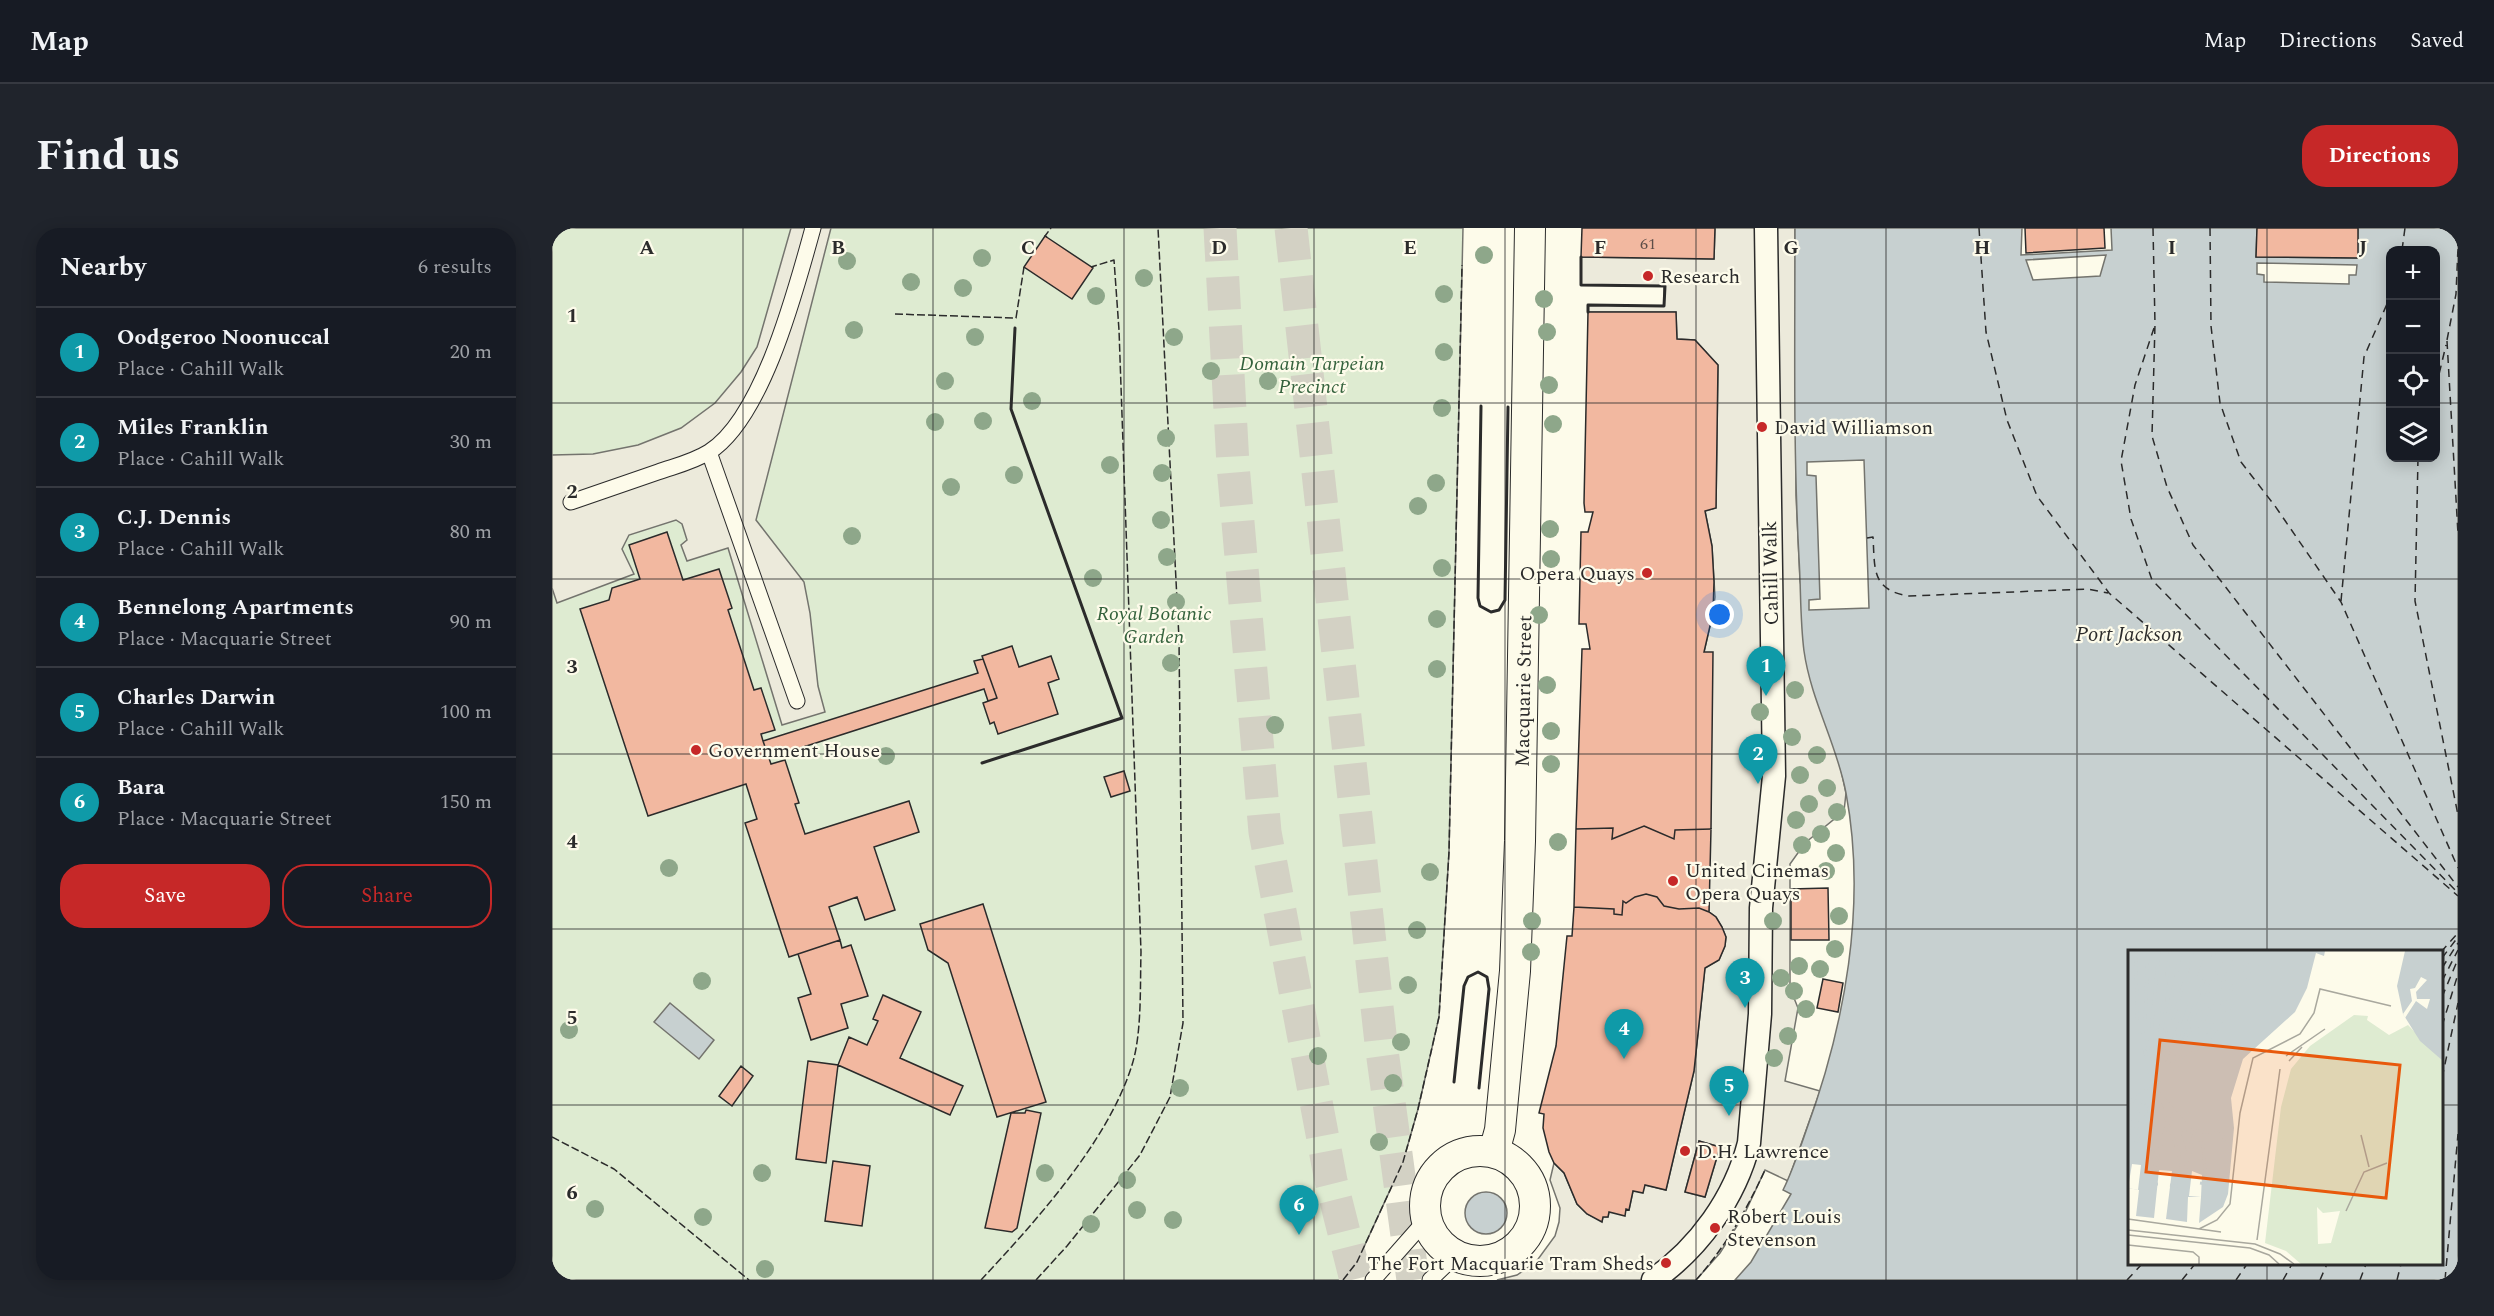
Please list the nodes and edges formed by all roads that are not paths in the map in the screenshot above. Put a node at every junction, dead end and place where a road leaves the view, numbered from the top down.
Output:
1 (813, 228) edge
2 (1530, 228) edge
3 (1767, 228) edge
4 (709, 452) junction
5 (571, 502) dead end
6 (797, 700) dead end
7 (1494, 1152) junction
8 (1426, 1220) junction
9 (1456, 1256) junction
10 (1373, 1280) edge
11 (1430, 1280) edge
12 (1653, 1280) edge

1 - 4 lane
2 - 7 street, Macquarie Street
3 - 12 street, Cahill Walk
4 - 5 lane
4 - 6 lane
7 - 8 street
7 - 9 street
8 - 9 street
8 - 10 lane
9 - 11 lane

